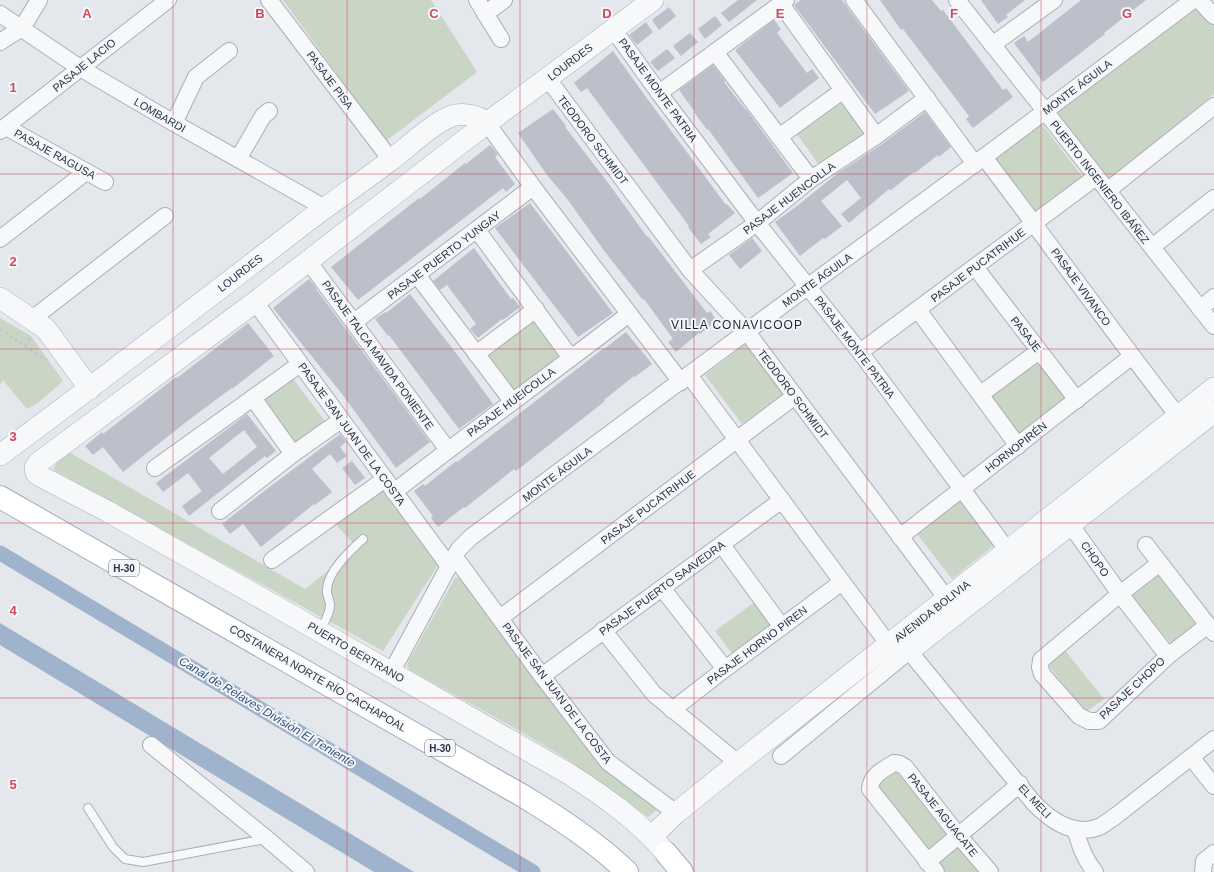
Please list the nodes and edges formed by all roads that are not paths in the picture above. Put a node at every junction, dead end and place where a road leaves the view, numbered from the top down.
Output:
1 (39, 0) edge
2 (168, 0) edge
3 (269, 0) edge
4 (476, 0) edge
5 (504, 0) edge
6 (653, 0) edge
7 (854, 0) edge
8 (956, 0) edge
9 (1054, 0) edge
10 (1193, 0) edge
11 (1200, 0) edge
12 (784, 2) edge
13 (148, 5) edge
14 (0, 14) edge
15 (485, 14) junction
16 (1214, 16) edge
17 (22, 28) junction
18 (613, 29) junction
19 (501, 39) dead end
20 (0, 42) edge
21 (992, 45) junction
22 (229, 51) dead end
23 (716, 52) junction
24 (80, 68) junction
25 (548, 79) junction
26 (842, 91) junction
27 (659, 93) junction
28 (927, 98) junction
29 (1214, 106) edge
30 (1045, 111) junction
31 (269, 112) dead end
32 (174, 123) junction
33 (487, 123) junction
34 (3, 129) edge
35 (876, 136) junction
36 (779, 137) junction
37 (238, 159) junction
38 (391, 160) junction
39 (979, 160) junction
40 (86, 172) junction
41 (1096, 177) junction
42 (811, 179) junction
43 (105, 182) dead end
44 (533, 187) junction
45 (1107, 191) junction
46 (1214, 198) edge
47 (324, 208) junction
48 (165, 216) dead end
49 (757, 223) junction
50 (1034, 223) junction
51 (477, 230) junction
52 (0, 239) edge
53 (1152, 247) junction
54 (308, 261) junction
55 (975, 267) junction
56 (690, 270) junction
57 (417, 275) junction
58 (808, 286) junction
59 (1214, 297) edge
60 (0, 298) edge
61 (255, 302) junction
62 (536, 309) junction
63 (1200, 309) junction
64 (918, 310) junction
65 (629, 314) junction
66 (32, 319) junction
67 (354, 322) junction
68 (1214, 326) edge
69 (747, 332) junction
70 (1039, 351) junction
71 (860, 352) junction
72 (476, 354) junction
73 (1131, 356) junction
74 (571, 358) junction
75 (300, 364) junction
76 (685, 378) junction
77 (1214, 388) edge
78 (90, 389) junction
79 (981, 394) junction
80 (795, 396) junction
81 (253, 398) junction
82 (1077, 400) junction
83 (512, 401) junction
84 (1214, 412) edge
85 (1178, 416) junction
86 (341, 420) junction
87 (737, 440) junction
88 (1018, 446) junction
89 (448, 450) junction
90 (294, 454) junction
91 (0, 455) edge
92 (35, 468) joint
93 (155, 468) dead end
94 (385, 479) junction
95 (962, 489) junction
96 (394, 492) junction
97 (1, 497) edge
98 (782, 500) junction
99 (220, 511) dead end
100 (1070, 524) junction
101 (900, 537) junction
102 (363, 539) dead end
103 (722, 545) junction
104 (1146, 545) dead end
105 (1008, 551) junction
106 (272, 560) dead end
107 (451, 562) junction
108 (1160, 563) junction
109 (842, 582) junction
110 (662, 588) junction
111 (1120, 594) junction
112 (952, 607) junction
113 (500, 618) junction
114 (782, 627) junction
115 (1211, 629) edge
116 (603, 630) junction
117 (320, 632) junction
118 (889, 645) junction
119 (909, 651) junction
120 (1168, 656) junction
121 (725, 669) junction
122 (391, 673) junction
123 (542, 676) junction
124 (672, 710) junction
125 (1214, 739) edge
126 (151, 745) dead end
127 (781, 756) dead end
128 (1191, 757) junction
129 (738, 763) junction
130 (1020, 784) junction
131 (1214, 786) edge
132 (88, 808) dead end
133 (676, 813) junction
134 (1075, 829) junction
135 (958, 835) junction
136 (652, 836) junction
137 (266, 838) junction
138 (666, 853) joint
139 (1214, 853) edge
140 (931, 867) edge
141 (306, 872) edge
142 (627, 872) edge
143 (682, 872) edge
144 (990, 872) edge
145 (1095, 872) edge
146 (1203, 872) edge

1 - 17 street
2 - 13 street, PASAJE LACIO
3 - 38 street, PASAJE PISA
4 - 15 street
5 - 15 street
6 - 18 street, LOURDES
7 - 28 street, PASAJE VIVANCO
8 - 21 street, PUERTO INGENIERO IBÁÑEZ
9 - 21 street
10 - 30 street, MONTE ÁGUILA
11 - 16 street
12 - 23 street
12 - 26 street
13 - 24 street, PASAJE LACIO
14 - 17 street, LOMBARDI
15 - 19 street
17 - 20 street
17 - 24 street, LOMBARDI
18 - 25 street, LOURDES
18 - 27 street, PASAJE MONTE PATRIA
21 - 30 street, PUERTO INGENIERO IBÁÑEZ
22 - 32 street
23 - 27 street
23 - 36 street
24 - 32 street, LOMBARDI
24 - 34 street, PASAJE LACIO
25 - 33 street, LOURDES
25 - 56 street, TEODORO SCHMIDT
26 - 35 street
26 - 36 street
27 - 49 street, PASAJE MONTE PATRIA
28 - 35 street, PASAJE HUENCOLLA
28 - 39 street, PASAJE VIVANCO
29 - 45 street
30 - 39 street, MONTE ÁGUILA
30 - 41 street, PUERTO INGENIERO IBÁÑEZ
31 - 37 street
32 - 37 street, LOMBARDI
33 - 38 street, LOURDES
33 - 44 street
33 - 54 street, LOURDES
34 - 40 street, PASAJE RAGUSA
35 - 42 street, PASAJE HUENCOLLA
36 - 42 street
37 - 47 street, LOMBARDI
38 - 47 street, LOURDES
39 - 50 street, PASAJE VIVANCO
39 - 58 street, MONTE ÁGUILA
40 - 43 street, PASAJE RAGUSA
40 - 52 street
41 - 45 street, PUERTO INGENIERO IBÁÑEZ
41 - 50 street, PASAJE PUCATRIHUE
42 - 49 street, PASAJE HUENCOLLA
44 - 51 street, PASAJE PUERTO YUNGAY
44 - 65 street
45 - 53 street, PUERTO INGENIERO IBÁÑEZ
46 - 53 street
47 - 78 street, LOURDES
48 - 66 street
49 - 56 street, PASAJE HUENCOLLA
49 - 58 street, PASAJE MONTE PATRIA
50 - 55 street, PASAJE PUCATRIHUE
50 - 73 street, PASAJE VIVANCO
51 - 57 street, PASAJE PUERTO YUNGAY
51 - 62 street
53 - 63 street, PUERTO INGENIERO IBÁÑEZ
54 - 61 street, LOURDES
54 - 67 street, PASAJE TALCA MAVIDA PONIENTE
55 - 64 street, PASAJE PUCATRIHUE
55 - 70 street, PASAJE
56 - 69 street, TEODORO SCHMIDT
57 - 67 street, PASAJE PUERTO YUNGAY
57 - 72 street
58 - 69 street, MONTE ÁGUILA
58 - 71 street, PASAJE MONTE PATRIA
59 - 63 street
60 - 66 street
61 - 75 street, PASAJE SAN JUAN DE LA COSTA
61 - 92 street, LOURDES
62 - 72 street
62 - 74 street
63 - 68 street, PUERTO INGENIERO IBÁÑEZ
64 - 71 street, PASAJE PUCATRIHUE
64 - 79 street
65 - 74 street, PASAJE HUEICOLLA
65 - 76 street
66 - 78 street
67 - 89 street, PASAJE TALCA MAVIDA PONIENTE
69 - 76 street, MONTE ÁGUILA
69 - 80 street, TEODORO SCHMIDT
70 - 79 street
70 - 82 street, PASAJE
71 - 95 street, PASAJE MONTE PATRIA
72 - 83 street
73 - 82 street, HORNOPIRÉN
73 - 85 street, PASAJE VIVANCO
74 - 83 street, PASAJE HUEICOLLA
75 - 81 street
75 - 86 street, PASAJE SAN JUAN DE LA COSTA
76 - 87 street
76 - 107 street, MONTE ÁGUILA
77 - 85 street, AVENIDA BOLIVIA
78 - 91 street, LOURDES
79 - 88 street
80 - 87 street, PASAJE PUCATRIHUE
80 - 101 street, TEODORO SCHMIDT
81 - 90 street
81 - 93 street
82 - 88 street, HORNOPIRÉN
83 - 89 street, PASAJE HUEICOLLA
84 - 100 street, AVENIDA BOLIVIA
85 - 105 street, AVENIDA BOLIVIA
86 - 90 street
86 - 94 street, PASAJE SAN JUAN DE LA COSTA
87 - 98 street
87 - 113 street, PASAJE PUCATRIHUE
88 - 95 street, HORNOPIRÉN
89 - 96 street, PASAJE HUEICOLLA
90 - 99 street
92 - 117 street, PUERTO BERTRANO
94 - 96 street, PASAJE SAN JUAN DE LA COSTA
94 - 106 street
95 - 101 street, HORNOPIRÉN
95 - 105 street, PASAJE MONTE PATRIA
96 - 107 street, PASAJE SAN JUAN DE LA COSTA
97 - 142 main road, COSTANERA NORTE RÍO CACHAPOAL / H-30
98 - 103 street, PASAJE PUERTO SAAVEDRA
98 - 109 street
100 - 111 street, CHOPO
100 - 112 street, AVENIDA BOLIVIA
101 - 112 street, TEODORO SCHMIDT
102 - 117 lane
103 - 110 street, PASAJE PUERTO SAAVEDRA
103 - 114 street
104 - 108 street, PASAJE CHOPO
105 - 112 street, AVENIDA BOLIVIA
107 - 113 street, PASAJE SAN JUAN DE LA COSTA
107 - 122 street, MONTE ÁGUILA
108 - 111 street, PASAJE CHOPO
108 - 115 street, PASAJE CHOPO
109 - 114 street, PASAJE HORNO PIREN
109 - 118 street
110 - 116 street, PASAJE PUERTO SAAVEDRA
110 - 121 street
111 - 120 street, PASAJE CHOPO
111 - 120 street, PASAJE CHOPO
112 - 118 street, AVENIDA BOLIVIA
112 - 119 street, AVENIDA BOLIVIA
113 - 123 street, PASAJE SAN JUAN DE LA COSTA
114 - 121 street, PASAJE HORNO PIREN
115 - 120 street, PASAJE CHOPO
116 - 123 street, PASAJE PUERTO SAAVEDRA
116 - 124 street
117 - 122 street, PUERTO BERTRANO
118 - 129 street, AVENIDA BOLIVIA
119 - 127 street, AVENIDA BOLIVIA
119 - 130 street, EL MELI
121 - 124 street, PASAJE HORNO PIREN
122 - 136 street, PUERTO BERTRANO
123 - 133 street, PASAJE SAN JUAN DE LA COSTA
124 - 129 street
125 - 128 street, EL MELI
126 - 137 street
128 - 131 street
128 - 134 street, EL MELI
129 - 133 street, AVENIDA BOLIVIA
130 - 134 street, EL MELI
130 - 135 street
132 - 137 lane
133 - 136 street, AVENIDA BOLIVIA
134 - 145 street
135 - 140 street
135 - 140 street, PASAJE AGUACATE
135 - 144 street, PASAJE AGUACATE
136 - 138 street, PUERTO BERTRANO
137 - 141 street
138 - 143 main road
139 - 146 street

